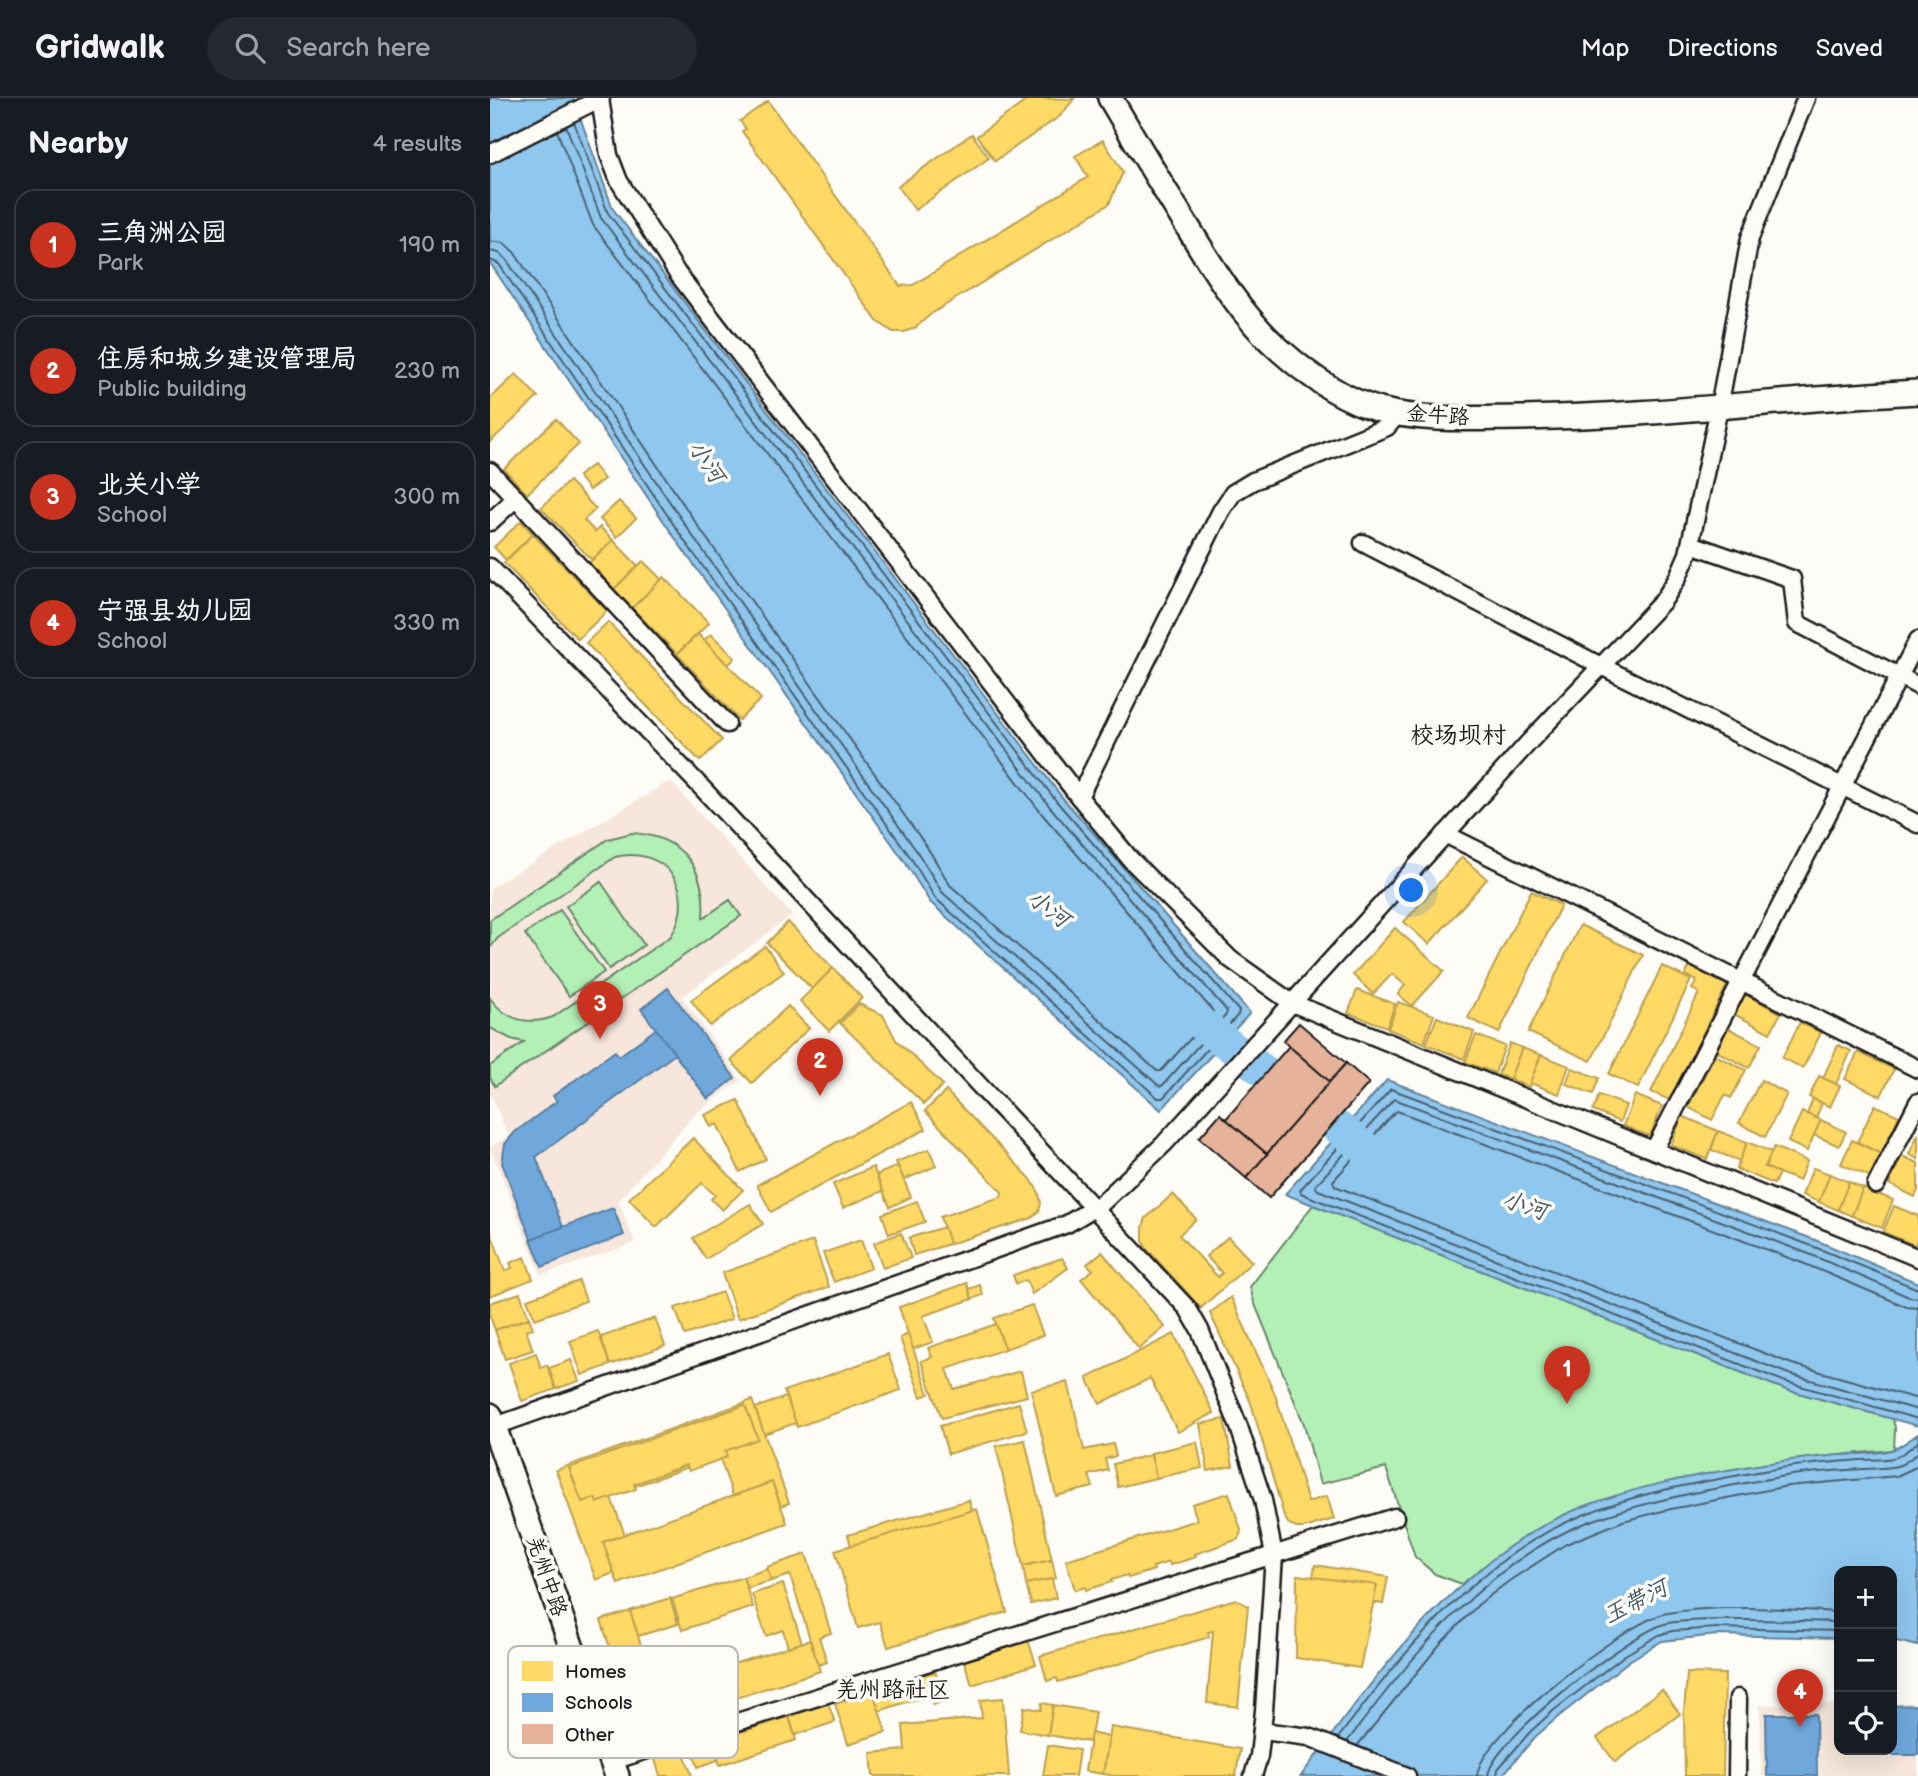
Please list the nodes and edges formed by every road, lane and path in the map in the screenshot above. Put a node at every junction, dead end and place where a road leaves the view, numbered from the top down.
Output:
1 (1110, 98) edge
2 (1806, 98) edge
3 (597, 100) edge
4 (490, 154) edge
5 (1918, 392) edge
6 (1719, 408) junction
7 (1399, 413) junction
8 (490, 471) edge
9 (516, 498) junction
10 (490, 522) edge
11 (1363, 543) dead end
12 (1690, 544) junction
13 (490, 567) edge
14 (1918, 640) edge
15 (1601, 666) junction
16 (1899, 676) junction
17 (1918, 686) edge
18 (727, 723) dead end
19 (1842, 786) junction
20 (1079, 797) junction
21 (1918, 824) edge
22 (1445, 834) junction
23 (1741, 982) junction
24 (1288, 1008) junction
25 (1918, 1069) edge
26 (1918, 1102) edge
27 (1654, 1150) junction
28 (1877, 1185) dead end
29 (1093, 1208) junction
30 (1918, 1258) edge
31 (491, 1423) edge
32 (490, 1456) edge
33 (1395, 1517) dead end
34 (1274, 1555) junction
35 (563, 1646) edge
36 (568, 1646) edge
37 (1738, 1698) dead end
38 (738, 1730) edge
39 (1262, 1731) junction
40 (651, 1758) edge
41 (611, 1771) edge
42 (1253, 1776) edge
43 (1407, 1776) edge
44 (1737, 1776) edge

1 - 7 main road, 金牛路
2 - 6 street
3 - 4 street
3 - 20 street
5 - 6 main road, 金牛路
6 - 7 main road, 金牛路
6 - 12 street
7 - 20 street
8 - 9 street
9 - 10 street
9 - 18 street
11 - 15 street
12 - 15 street
12 - 16 street
13 - 29 street
14 - 16 street
15 - 19 street
15 - 22 street
16 - 17 street
16 - 19 street
19 - 21 street
19 - 23 street
20 - 24 street
22 - 23 street
22 - 24 street
23 - 25 street
23 - 27 street
24 - 27 street
24 - 29 street
26 - 28 street
27 - 30 street
29 - 31 street
29 - 34 street
31 - 36 main road, 羌州中路
32 - 35 main road, 羌州中路
33 - 34 street
34 - 38 street
34 - 39 street
37 - 44 street
39 - 42 street
39 - 43 street
40 - 41 street

